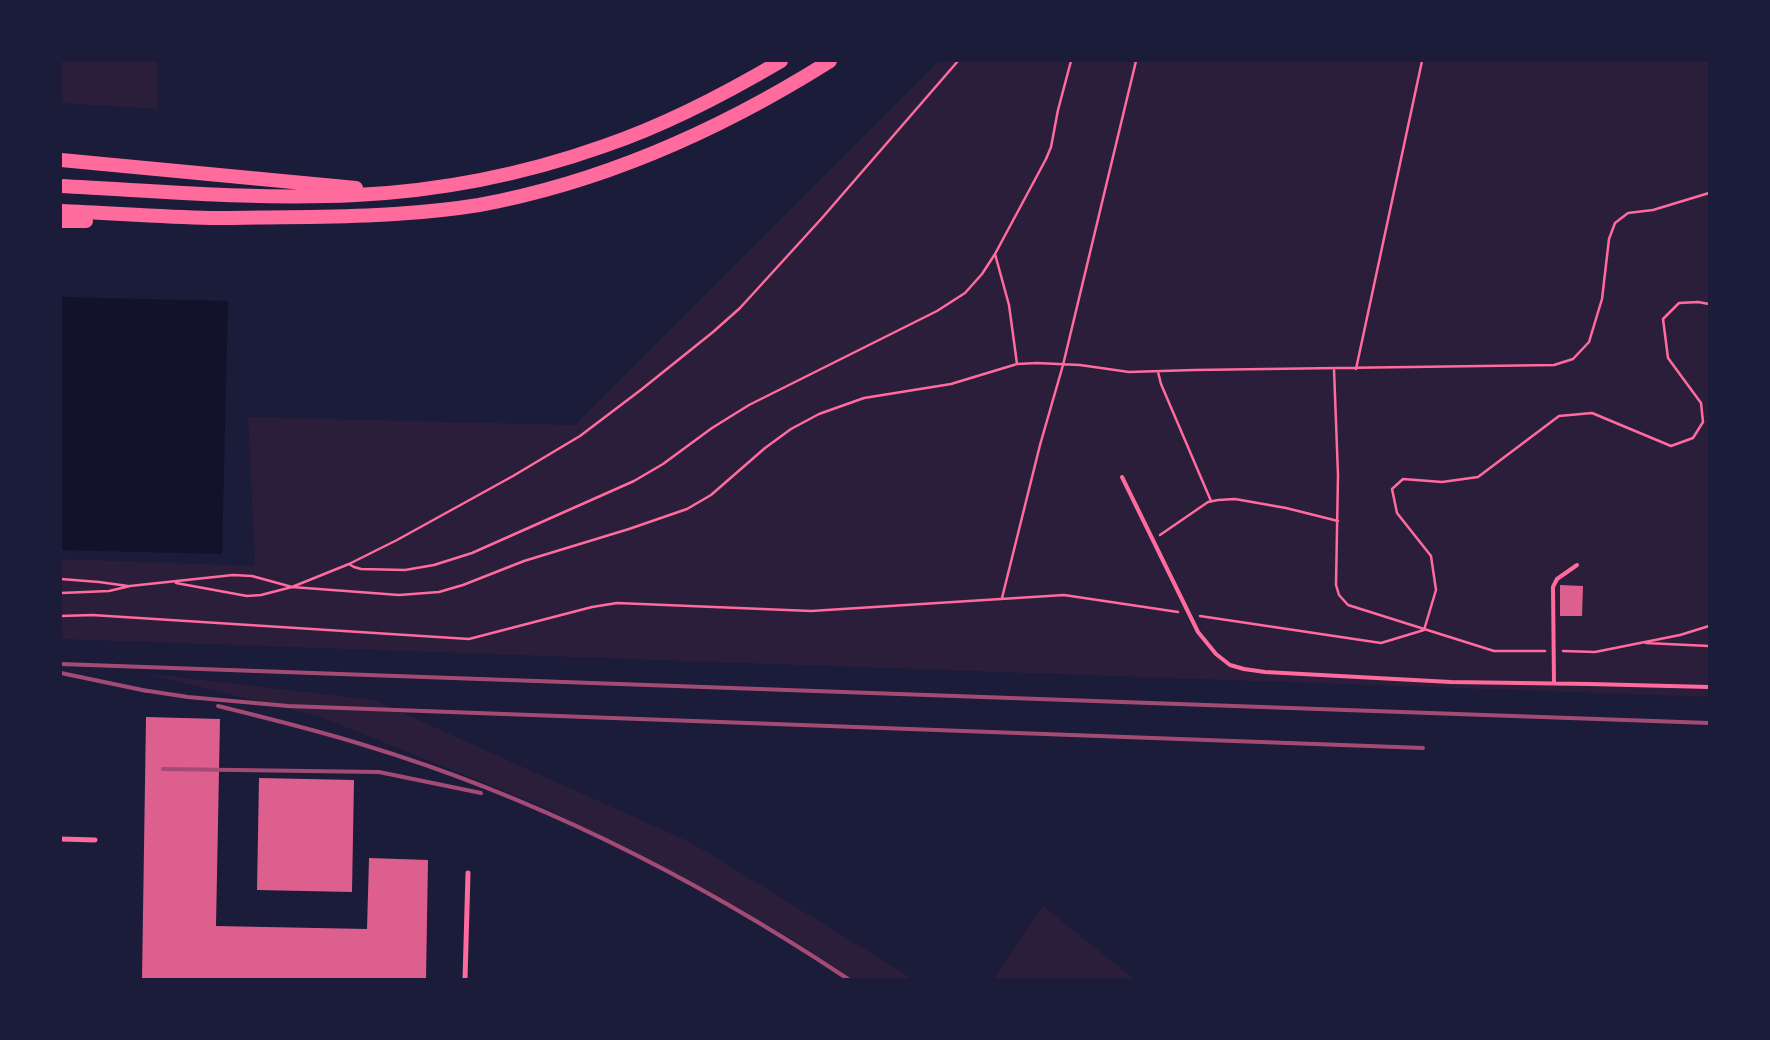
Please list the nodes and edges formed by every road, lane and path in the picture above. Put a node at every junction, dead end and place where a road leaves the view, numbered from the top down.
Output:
1 (781, 61) edge
2 (830, 61) edge
3 (958, 61) edge
4 (1071, 61) edge
5 (1136, 61) edge
6 (1422, 61) edge
7 (61, 160) edge
8 (61, 186) edge
9 (399, 192) junction
10 (1709, 193) edge
11 (61, 211) edge
12 (209, 218) junction
13 (61, 221) edge
14 (995, 254) junction
15 (1709, 304) edge
16 (1017, 364) junction
17 (1063, 364) junction
18 (1334, 369) junction
19 (1356, 369) junction
20 (1158, 372) junction
21 (1122, 478) dead end
22 (1210, 501) junction
23 (1338, 521) junction
24 (1152, 540) junction
25 (350, 564) junction
26 (1577, 565) dead end
27 (61, 579) edge
28 (172, 582) junction
29 (130, 586) junction
30 (292, 587) junction
31 (61, 593) edge
32 (1002, 599) junction
33 (1189, 614) junction
34 (61, 616) edge
35 (1709, 626) edge
36 (1424, 630) junction
37 (1642, 642) junction
38 (1709, 646) edge
39 (1554, 651) junction
40 (1554, 683) junction
41 (1709, 687) edge
42 (61, 839) edge
43 (95, 840) dead end
44 (468, 873) dead end
45 (465, 979) edge

1 - 9 highway
2 - 12 highway
3 - 25 path
4 - 14 path
5 - 17 path
6 - 19 path
7 - 9 highway
8 - 9 highway
10 - 19 path
11 - 12 highway
12 - 13 highway
14 - 16 path
14 - 25 path
15 - 36 path
16 - 17 path
16 - 30 path
17 - 20 path
17 - 32 path
18 - 19 path
18 - 20 path
18 - 23 path
20 - 22 path
21 - 24 lane
22 - 23 path
22 - 24 path
23 - 36 path
24 - 33 lane
25 - 30 path
26 - 39 lane
27 - 29 path
28 - 29 path
28 - 30 path
28 - 30 path
29 - 31 path
32 - 33 path
32 - 34 path
33 - 36 path
33 - 40 lane
35 - 37 path
36 - 39 path
37 - 38 path
37 - 39 path
39 - 40 lane
40 - 41 lane
42 - 43 street
44 - 45 street

